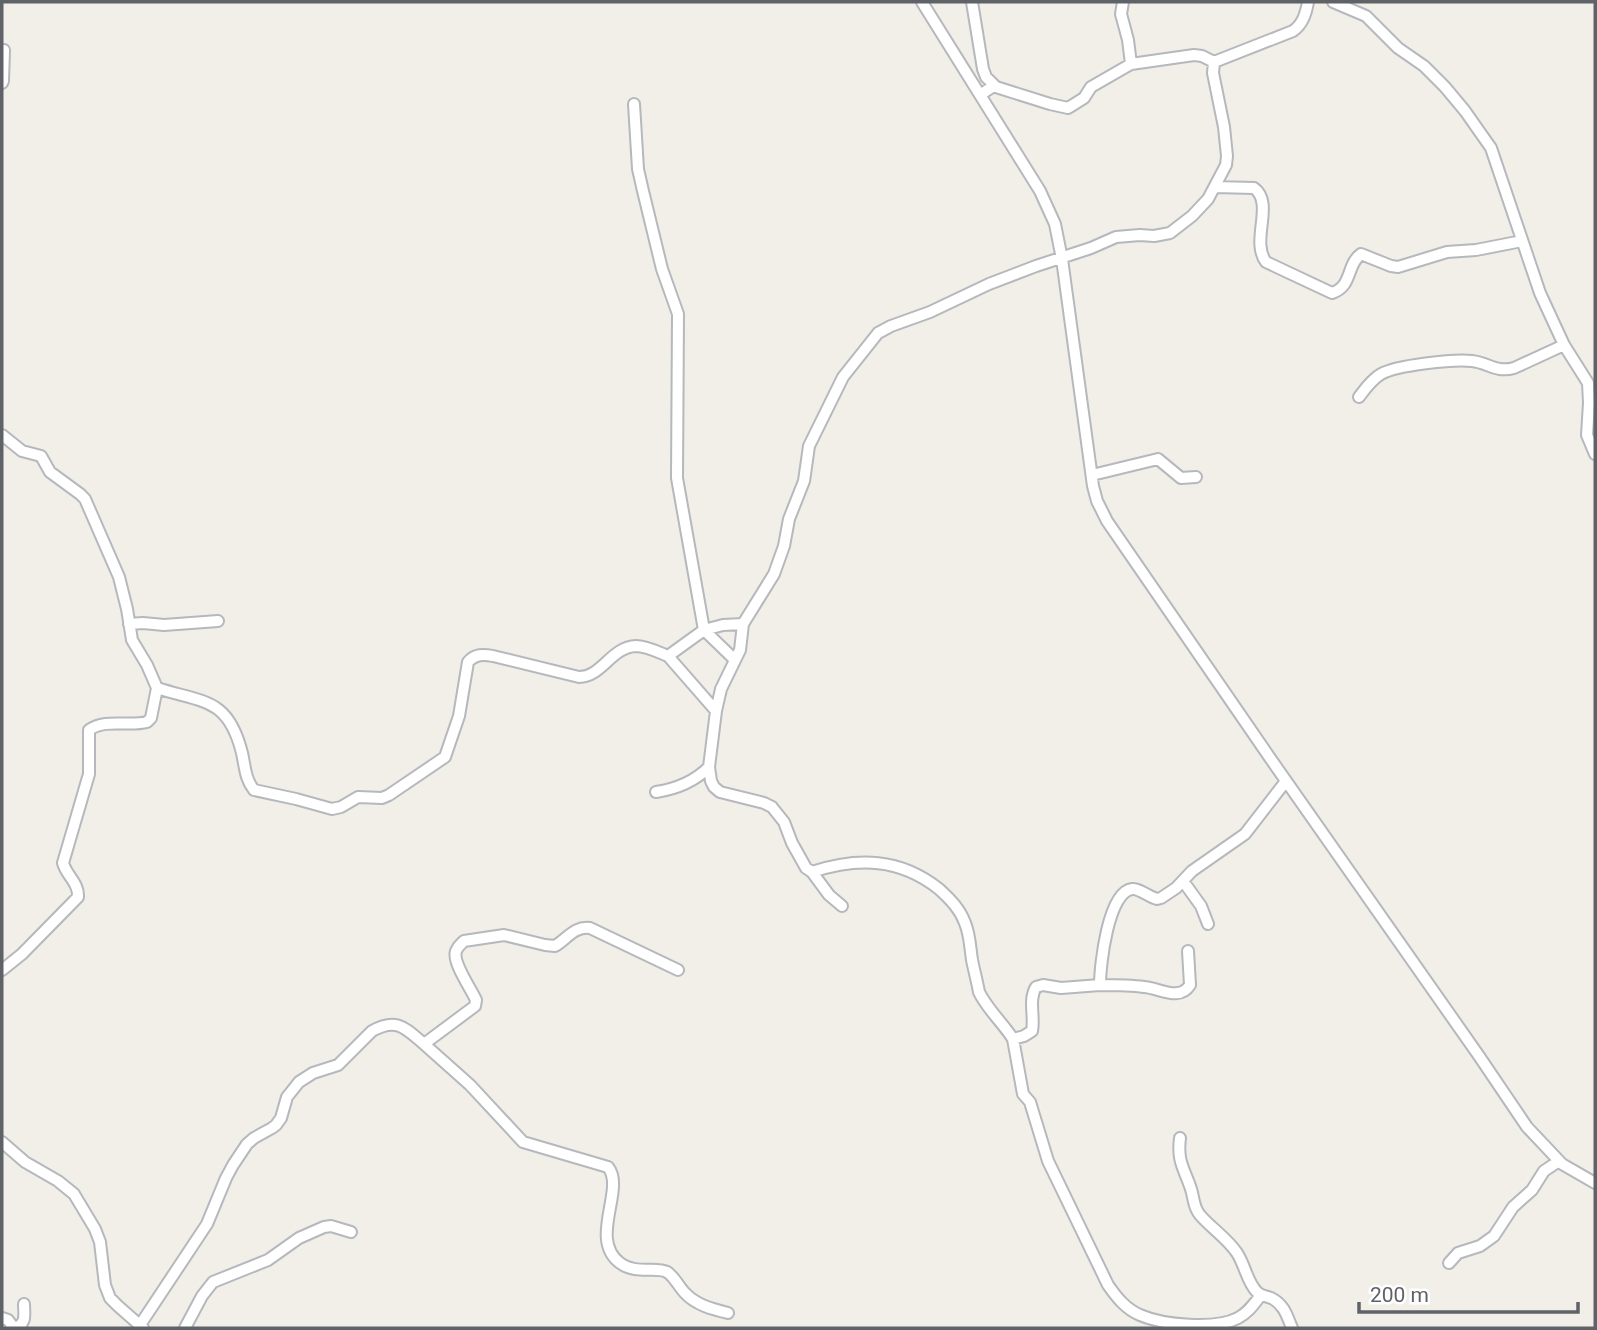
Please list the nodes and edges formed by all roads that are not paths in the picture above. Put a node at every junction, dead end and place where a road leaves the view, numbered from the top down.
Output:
1 (922, 2) edge
2 (972, 2) edge
3 (1124, 2) edge
4 (1308, 2) edge
5 (1333, 2) edge
6 (4, 50) dead end
7 (1214, 62) junction
8 (1131, 64) junction
9 (2, 83) edge
10 (996, 87) junction
11 (980, 95) junction
12 (634, 104) dead end
13 (1215, 187) junction
14 (1522, 241) junction
15 (1062, 259) junction
16 (1564, 345) junction
17 (1359, 397) dead end
18 (2, 435) edge
19 (1595, 454) edge
20 (1092, 475) junction
21 (1196, 477) dead end
22 (218, 621) dead end
23 (129, 624) junction
24 (743, 624) junction
25 (704, 630) junction
26 (668, 656) junction
27 (735, 660) junction
28 (156, 688) junction
29 (716, 711) junction
30 (709, 767) junction
31 (1286, 781) junction
32 (656, 792) dead end
33 (811, 872) junction
34 (1183, 881) junction
35 (842, 906) dead end
36 (1208, 924) dead end
37 (1188, 951) dead end
38 (2, 970) edge
39 (678, 970) dead end
40 (1100, 985) junction
41 (1013, 1039) junction
42 (424, 1044) junction
43 (1180, 1138) dead end
44 (2, 1142) edge
45 (1559, 1161) junction
46 (1595, 1183) edge
47 (351, 1232) dead end
48 (1449, 1263) dead end
49 (1261, 1295) junction
50 (24, 1304) dead end
51 (728, 1313) dead end
52 (2, 1318) edge
53 (142, 1327) edge
54 (15, 1328) edge
55 (186, 1328) edge
56 (1292, 1328) edge

1 - 11 street
2 - 10 street
3 - 8 street
4 - 7 street
5 - 14 street
6 - 9 street
7 - 8 street
7 - 13 street
8 - 10 street
10 - 11 street
11 - 15 street
12 - 25 street
13 - 14 street
13 - 15 street
14 - 16 street
15 - 20 street
15 - 24 street
16 - 17 street
16 - 19 street
18 - 23 street
20 - 21 street
20 - 31 street
22 - 23 street
23 - 28 street
24 - 25 street
24 - 27 street
25 - 26 street
25 - 27 street
26 - 28 street
26 - 29 street
27 - 29 street
28 - 38 street
29 - 30 street
30 - 32 street
30 - 33 street
31 - 34 street
31 - 45 street
33 - 35 street
33 - 41 street
34 - 36 street
34 - 40 street
37 - 40 street
39 - 42 street
40 - 41 street
41 - 49 street
42 - 51 street
42 - 53 street
43 - 49 street
44 - 53 street
45 - 46 street
45 - 48 street
47 - 55 street
49 - 56 street
50 - 54 street
52 - 54 street

